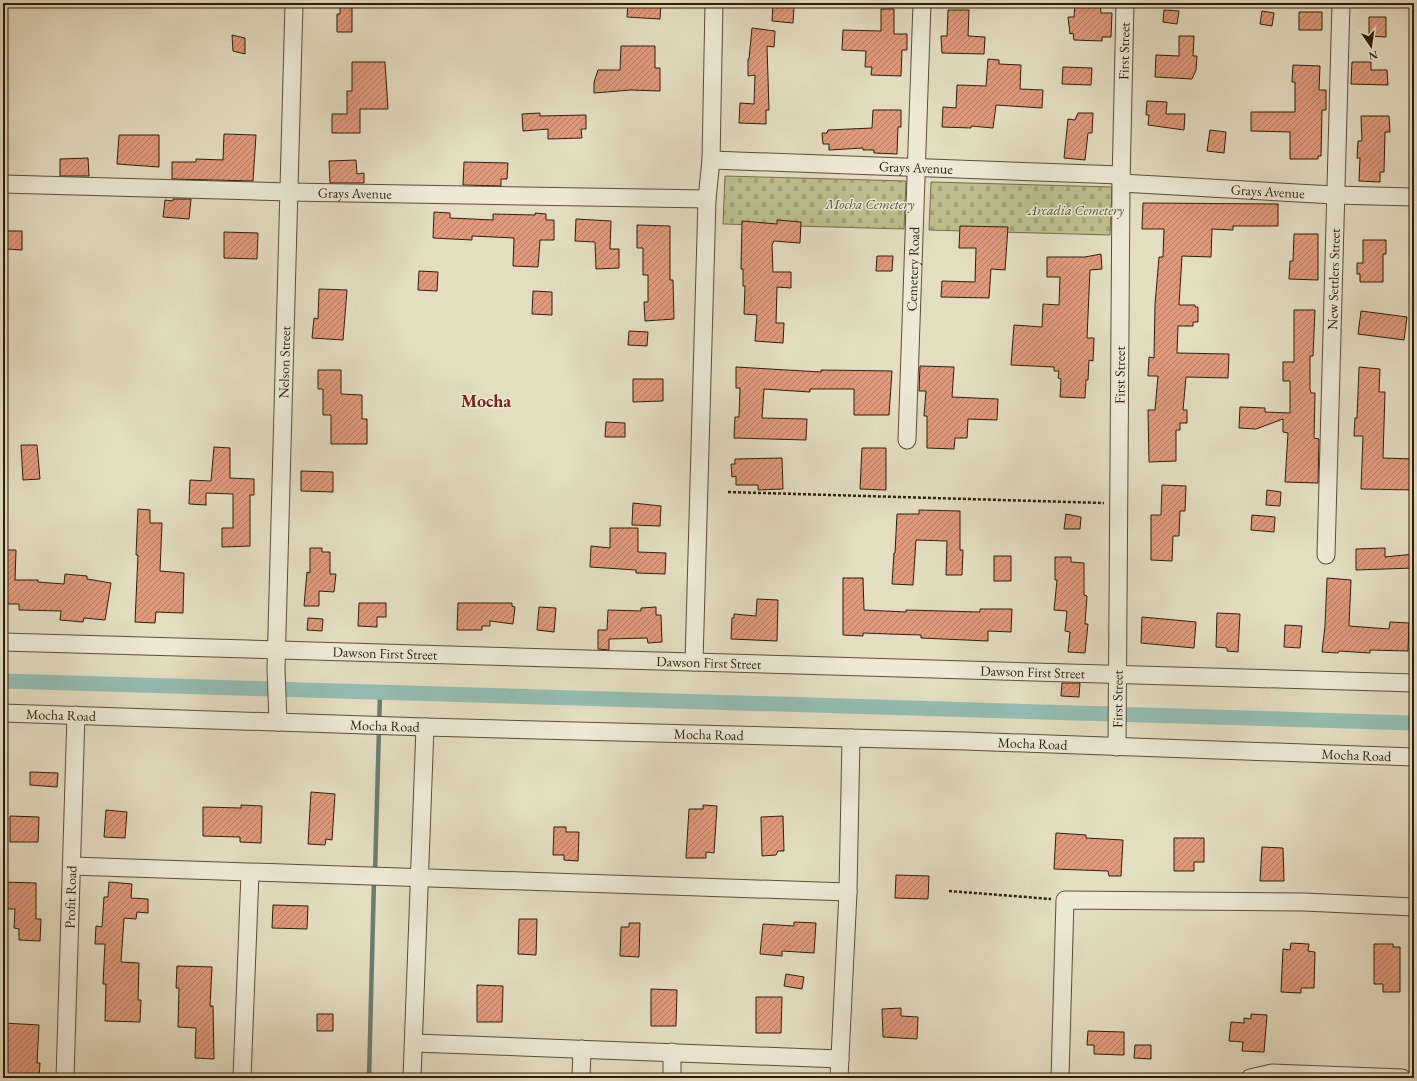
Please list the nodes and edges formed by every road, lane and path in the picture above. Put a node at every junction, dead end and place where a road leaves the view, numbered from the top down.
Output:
1 (294, 3) edge
2 (714, 3) edge
3 (922, 3) edge
4 (1125, 3) edge
5 (1341, 3) edge
6 (710, 160) junction
7 (918, 167) junction
8 (1121, 179) junction
9 (3, 184) edge
10 (289, 192) junction
11 (1334, 195) junction
12 (1414, 197) edge
13 (707, 199) junction
14 (907, 440) dead end
15 (728, 492) dead end
16 (1119, 504) junction
17 (1326, 554) dead end
18 (3, 642) edge
19 (277, 650) junction
20 (694, 662) junction
21 (1117, 674) junction
22 (1414, 683) edge
23 (3, 713) edge
24 (279, 714) junction
25 (76, 715) junction
26 (426, 727) junction
27 (851, 738) junction
28 (1117, 747) junction
29 (1414, 757) edge
30 (72, 866) junction
31 (250, 873) junction
32 (421, 878) junction
33 (949, 891) dead end
34 (848, 892) junction
35 (1065, 900) junction
36 (1414, 907) edge
37 (414, 1043) junction
38 (582, 1049) junction
39 (672, 1052) junction
40 (840, 1059) junction
41 (65, 1078) edge
42 (242, 1078) edge
43 (412, 1078) edge
44 (581, 1078) edge
45 (672, 1078) edge
46 (839, 1078) edge
47 (1060, 1078) edge
48 (1250, 1078) edge
49 (1402, 1078) edge

1 - 10 street, Nelson Street
2 - 6 street
3 - 7 street, Cemetery Road
4 - 8 street, First Street
5 - 11 street, New Settlers Street
6 - 7 street, Grays Avenue
6 - 13 street
7 - 8 street, Grays Avenue
7 - 14 street, Cemetery Road
8 - 11 street, Grays Avenue
8 - 16 street, First Street
9 - 10 street, Grays Avenue
10 - 13 street, Grays Avenue
10 - 19 street, Nelson Street
11 - 12 street, Grays Avenue
11 - 17 street, New Settlers Street
13 - 20 street
15 - 16 path
16 - 21 street, First Street
18 - 19 street, Dawson First Street
19 - 20 street, Dawson First Street
19 - 24 street, Nelson Street
20 - 21 street, Dawson First Street
21 - 22 street, Dawson First Street
21 - 28 street, First Street
23 - 25 street, Mocha Road
24 - 25 street, Mocha Road
24 - 26 street, Mocha Road
25 - 30 street, Profit Road
26 - 27 street, Mocha Road
26 - 32 street
27 - 28 street, Mocha Road
27 - 34 street
28 - 29 street, Mocha Road
30 - 31 street
30 - 41 street, Profit Road
31 - 32 street
31 - 42 street
32 - 34 street
32 - 37 street
33 - 35 path
34 - 40 street
35 - 36 street
35 - 47 street
37 - 38 street
37 - 43 street
38 - 39 street
38 - 44 street
39 - 40 street
39 - 45 street
40 - 46 street
48 - 49 street

